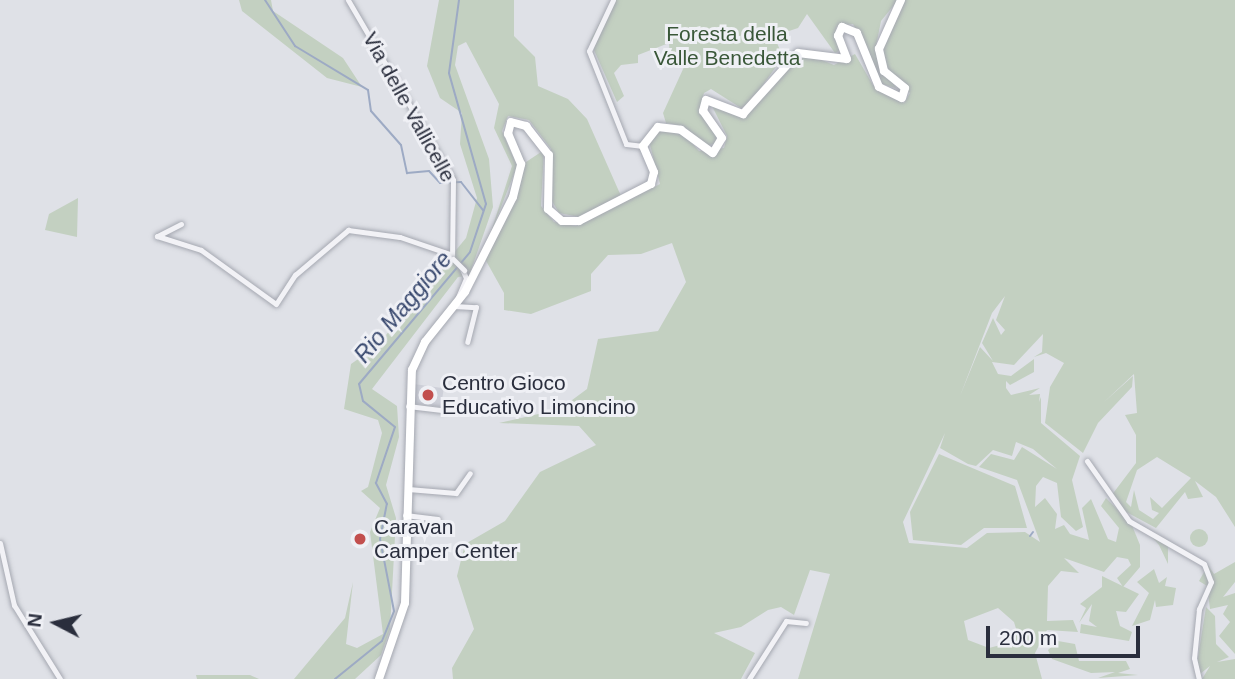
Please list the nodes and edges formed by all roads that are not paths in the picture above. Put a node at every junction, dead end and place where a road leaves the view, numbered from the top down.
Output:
1 (348, 0) edge
2 (613, 0) edge
3 (901, 0) edge
4 (643, 146) junction
5 (181, 224) dead end
6 (452, 257) junction
7 (455, 305) junction
8 (467, 342) dead end
9 (408, 407) junction
10 (442, 410) dead end
11 (1087, 461) dead end
12 (470, 473) dead end
13 (405, 489) junction
14 (405, 515) junction
15 (438, 519) dead end
16 (0, 543) edge
17 (806, 623) dead end
18 (60, 679) edge
19 (379, 679) edge
20 (750, 679) edge
21 (1199, 679) edge

1 - 6 street, Via delle Vallicelle
2 - 4 street
3 - 4 main road
4 - 7 main road
5 - 6 street
6 - 7 street, bridge
7 - 8 street
7 - 9 main road
9 - 10 street
9 - 13 main road
11 - 21 street
12 - 13 street
13 - 14 main road
14 - 15 street
14 - 19 main road
16 - 18 street
17 - 20 street

